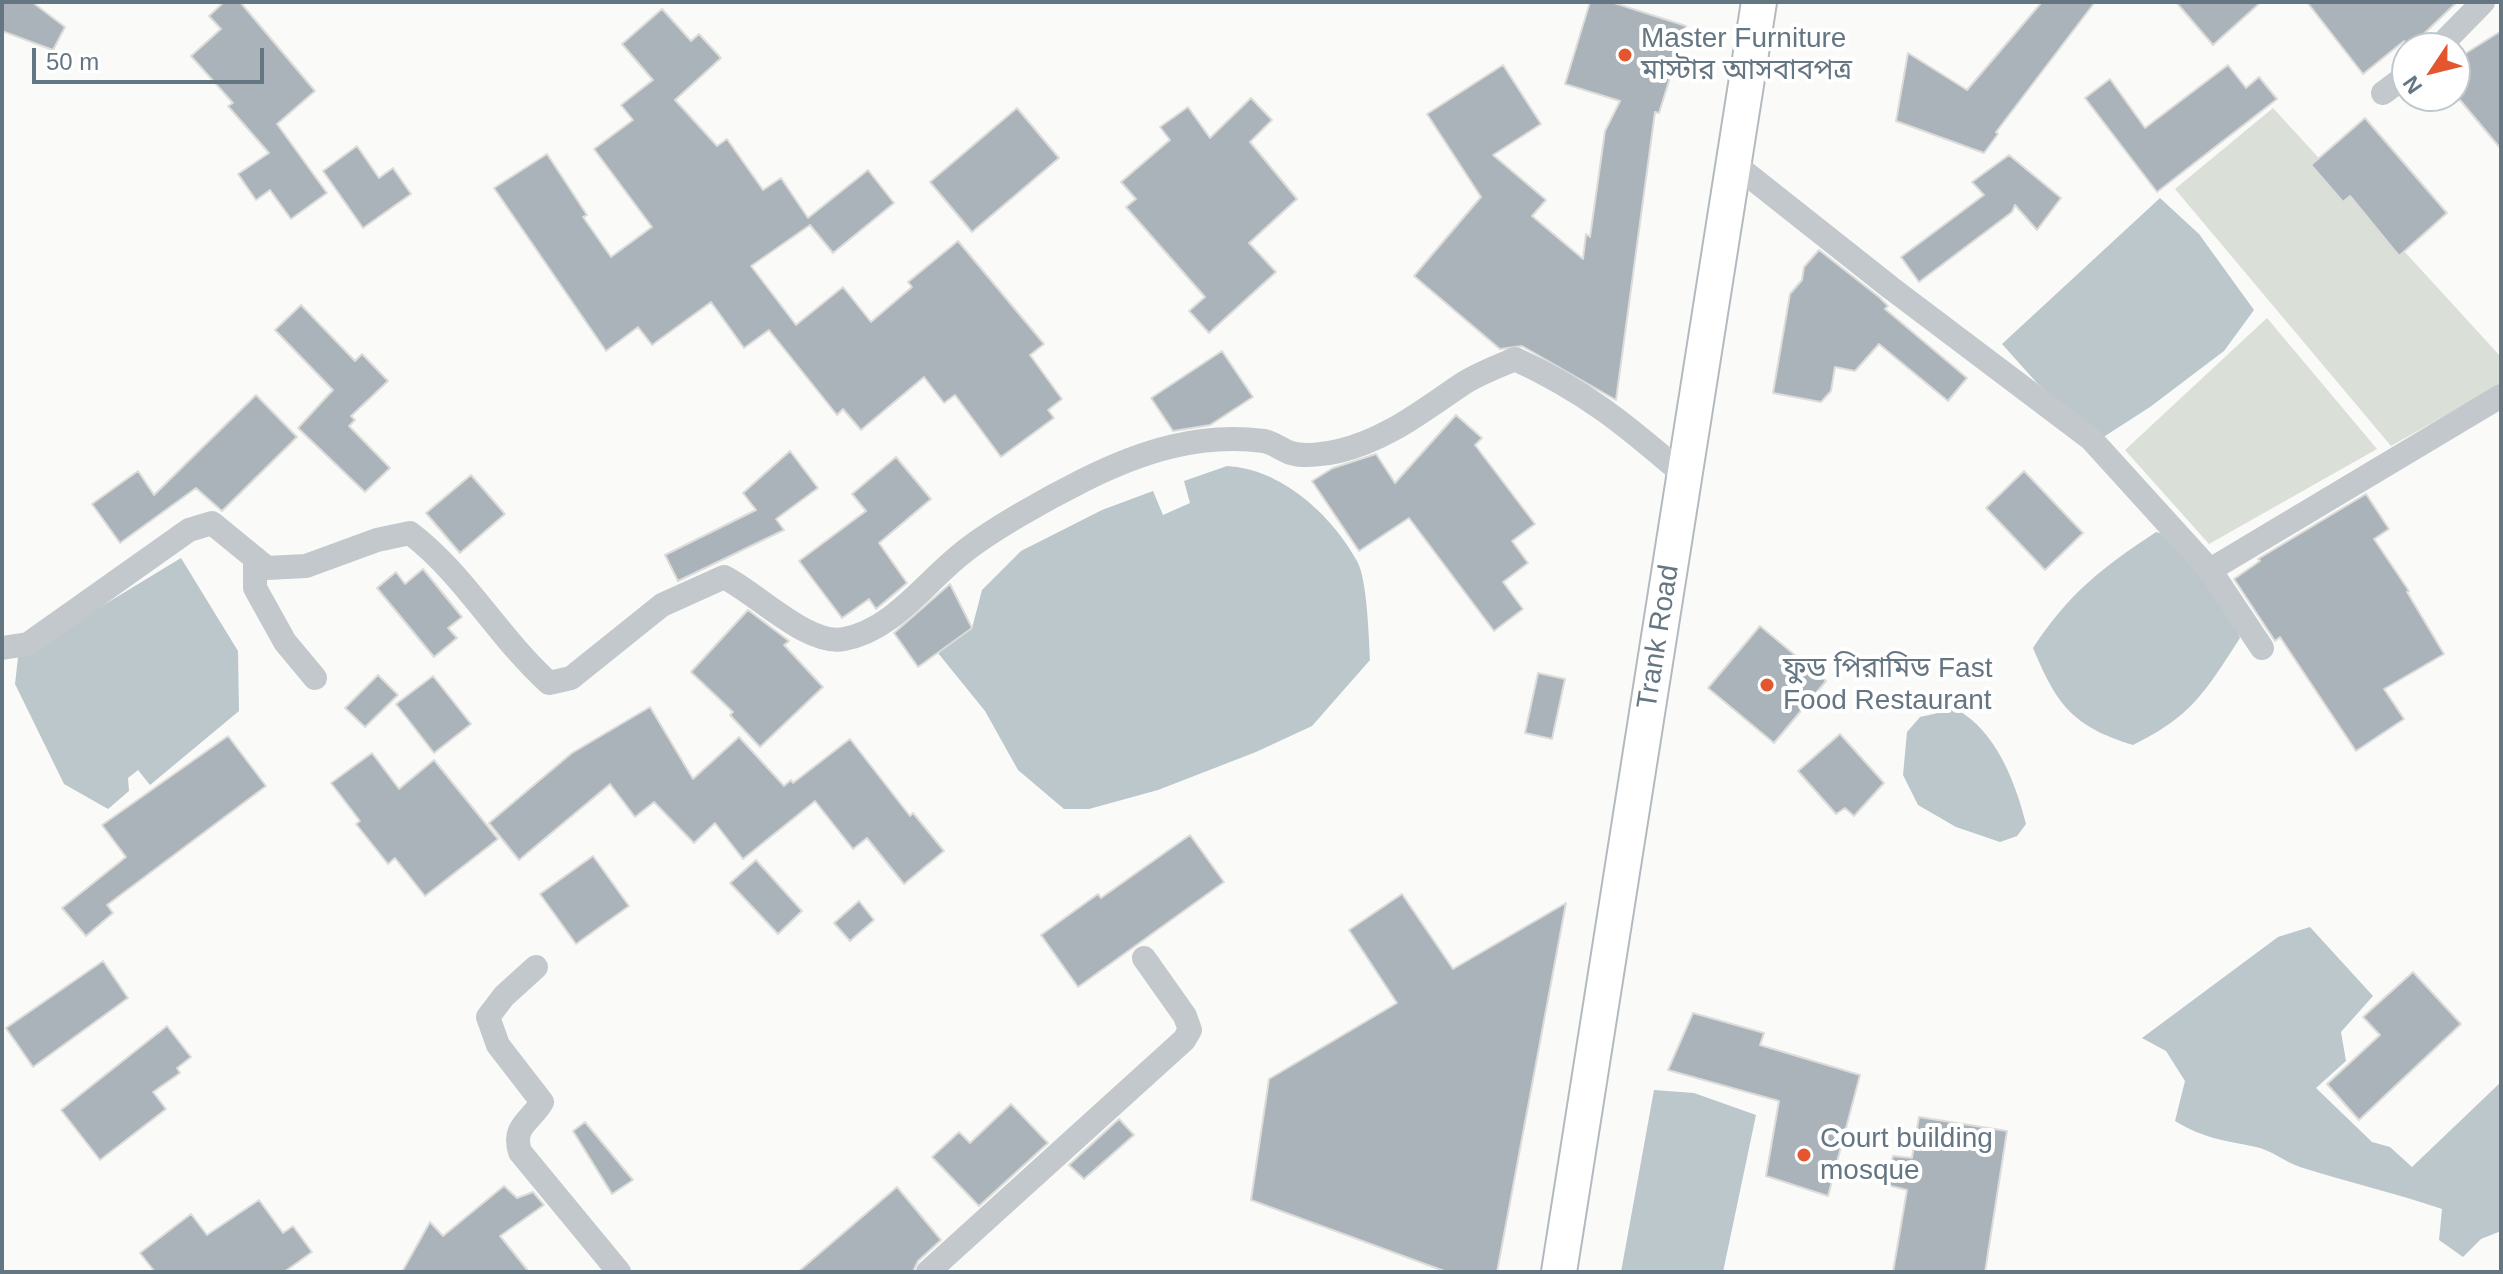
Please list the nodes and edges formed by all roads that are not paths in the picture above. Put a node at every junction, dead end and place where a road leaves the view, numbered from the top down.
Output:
1 (1759, 2) edge
2 (2483, 2) edge
3 (2454, 32) edge
4 (2391, 87) edge
5 (2383, 93) dead end
6 (1733, 163) junction
7 (2501, 396) edge
8 (1684, 475) junction
9 (255, 558) junction
10 (2210, 570) junction
11 (2, 648) edge
12 (2262, 648) dead end
13 (315, 678) dead end
14 (1144, 958) dead end
15 (536, 967) dead end
16 (619, 1272) edge
17 (928, 1272) edge
18 (1559, 1272) edge

1 - 6 main road, Trank Road
2 - 3 street
4 - 5 street
6 - 8 main road, Trank Road
6 - 10 street
7 - 10 street
8 - 9 street
8 - 18 main road, Trank Road
9 - 11 street
9 - 13 street
10 - 12 street
14 - 17 street
15 - 16 street

